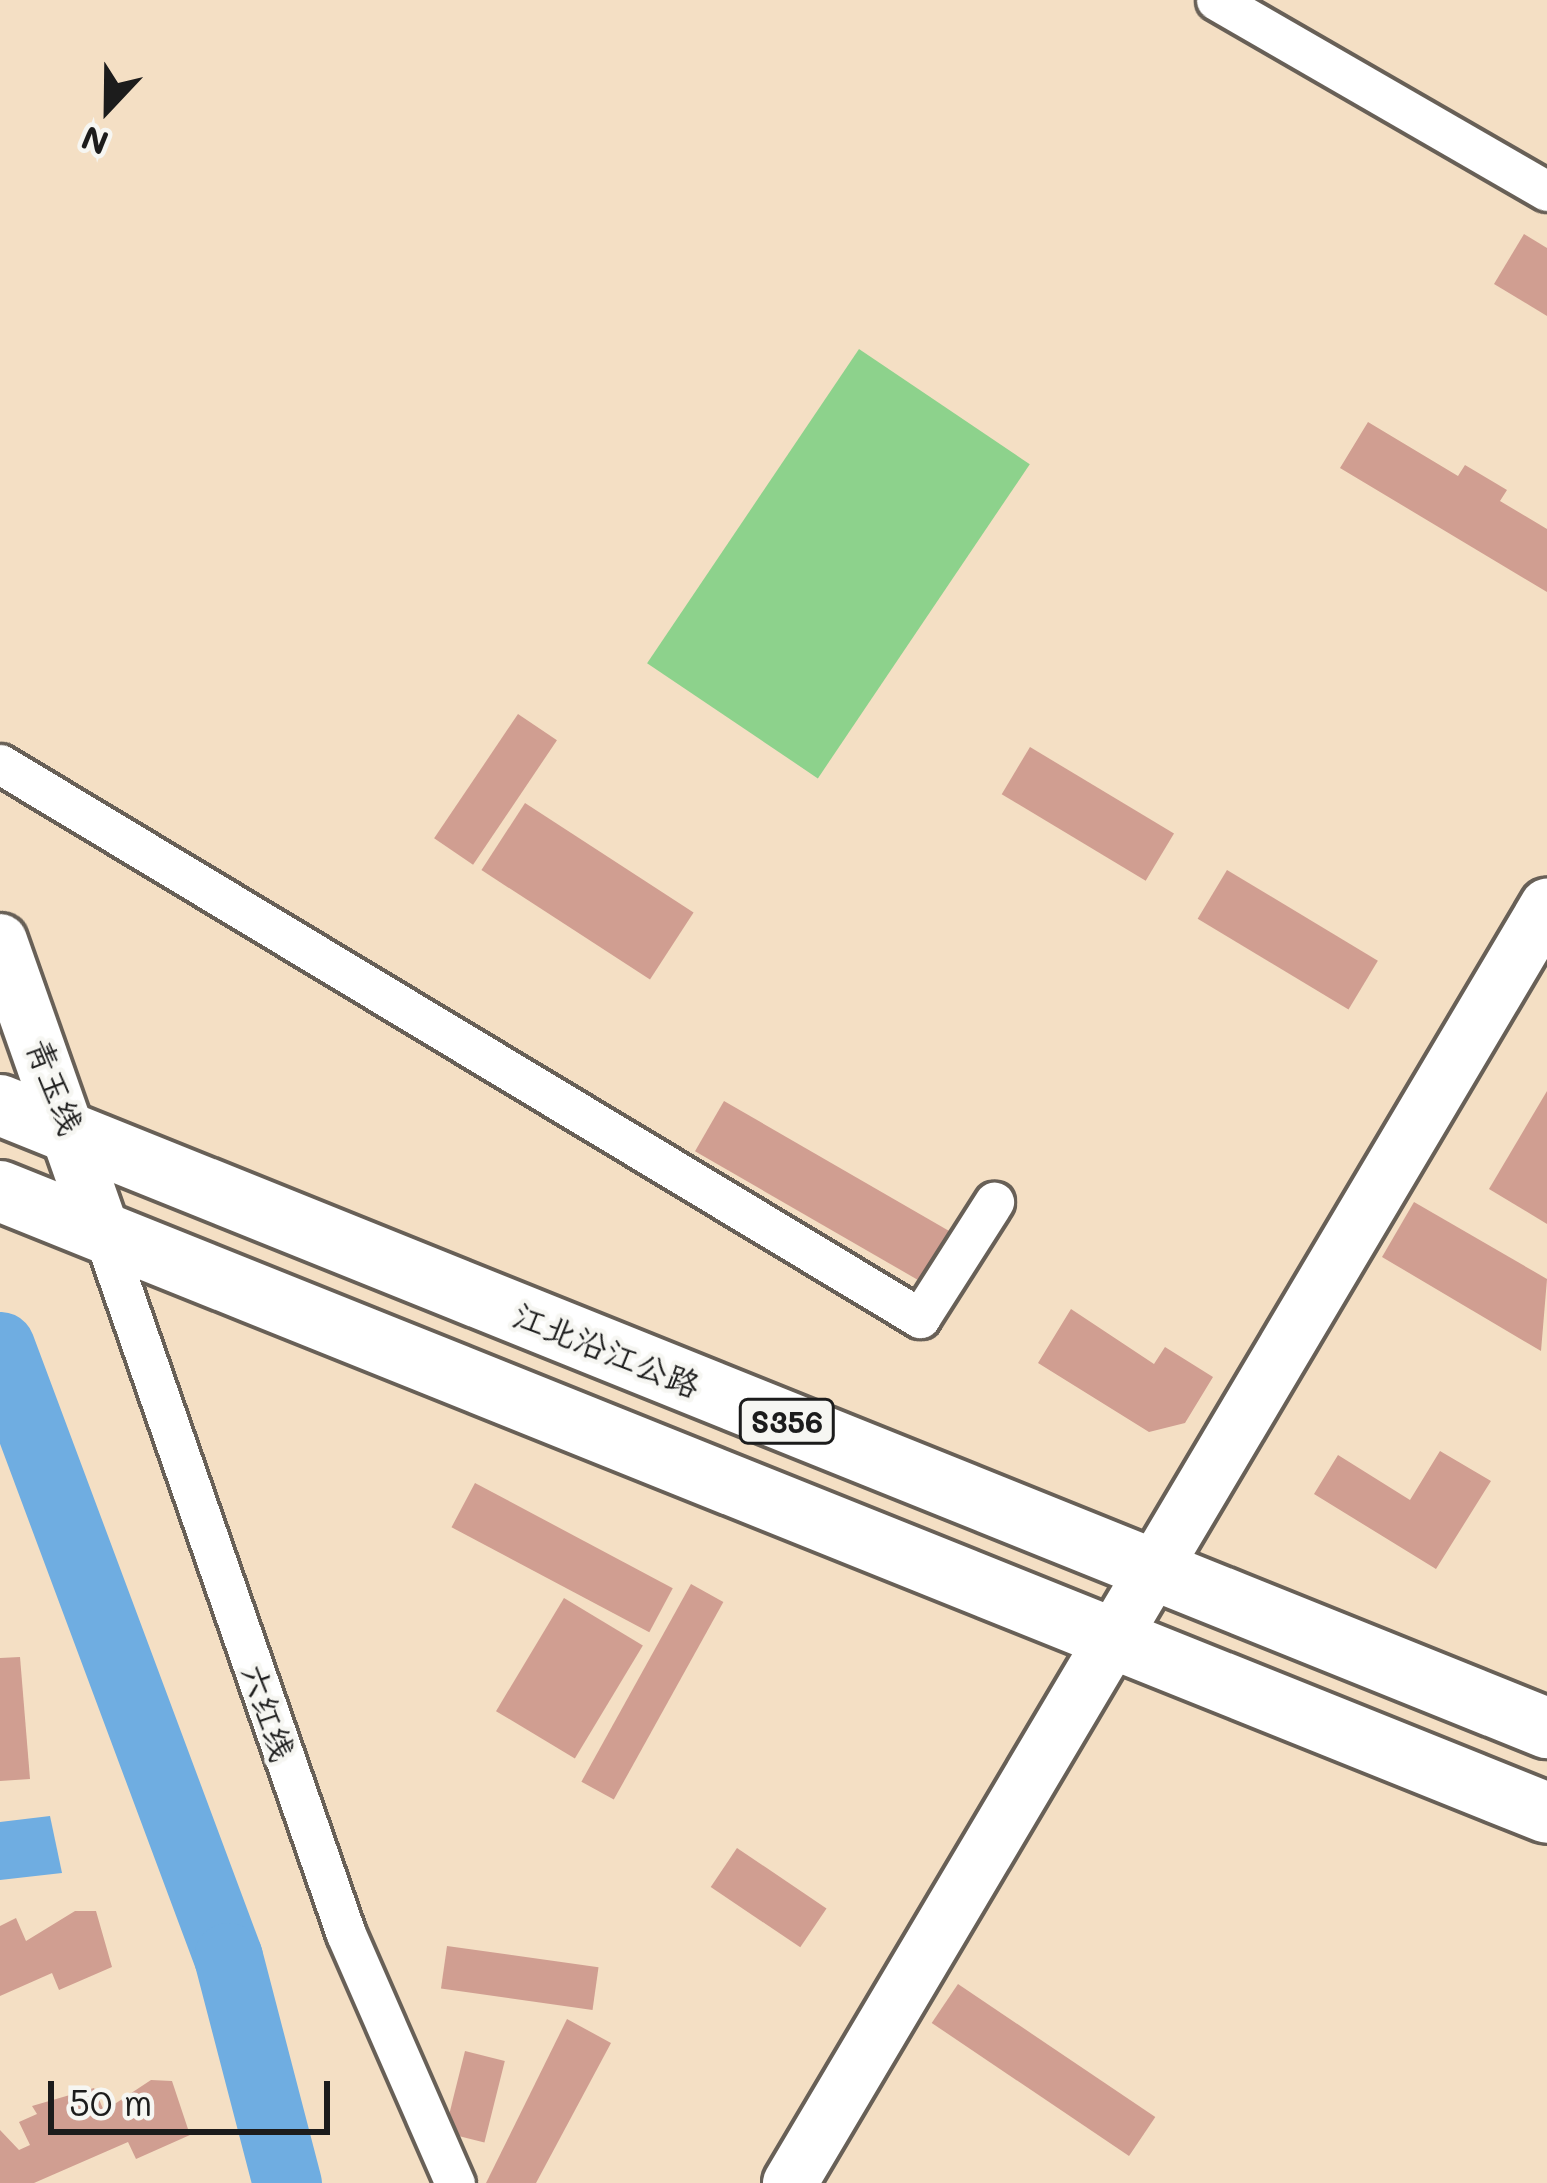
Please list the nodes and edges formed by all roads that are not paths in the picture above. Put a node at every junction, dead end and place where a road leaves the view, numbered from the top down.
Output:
1 (1216, 0) edge
2 (1547, 190) edge
3 (0, 764) edge
4 (1547, 907) edge
5 (0, 941) edge
6 (34, 1119) edge
7 (0, 1192) edge
8 (994, 1202) dead end
9 (85, 1226) junction
10 (1159, 1568) junction
11 (1117, 1640) junction
12 (1547, 1728) edge
13 (1547, 1813) edge
14 (455, 2183) edge
15 (790, 2183) edge

1 - 2 street
3 - 8 street
4 - 10 street
5 - 6 street, 青玉线
6 - 9 street, 青玉线
6 - 10 main road, 江北沿江公路 / S356
7 - 9 main road, S356
9 - 11 main road, S356
9 - 14 street, 六红线
10 - 11 street
10 - 12 main road, 江北沿江公路 / S356
11 - 13 main road, S356
11 - 15 street

